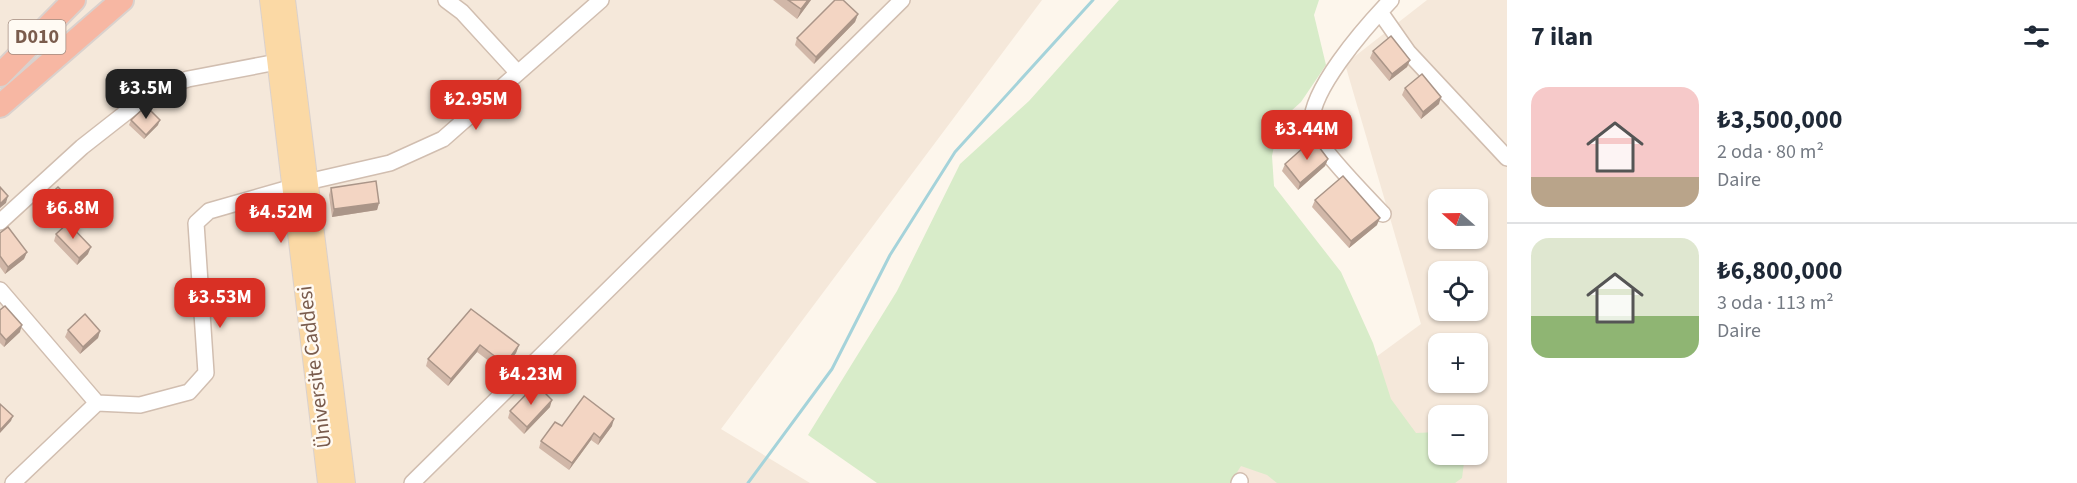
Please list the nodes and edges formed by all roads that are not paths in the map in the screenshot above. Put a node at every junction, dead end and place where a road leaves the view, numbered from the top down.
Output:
1 (74, 0) edge
2 (122, 0) edge
3 (270, 0) edge
4 (285, 0) edge
5 (446, 0) edge
6 (601, 0) edge
7 (902, 0) edge
8 (1391, 0) edge
9 (1380, 12) junction
10 (277, 62) junction
11 (518, 73) junction
12 (0, 75) edge
13 (0, 106) edge
14 (1507, 158) edge
15 (300, 184) junction
16 (1383, 214) dead end
17 (0, 222) edge
18 (0, 290) edge
19 (97, 403) junction
20 (13, 483) edge
21 (328, 483) edge
22 (345, 483) edge
23 (412, 483) edge

1 - 12 highway, D010
2 - 13 highway, D010
3 - 10 main road, Üniversite Caddesi
4 - 15 main road
5 - 11 street
6 - 11 street
7 - 23 street
8 - 9 street
9 - 14 street
9 - 16 street
10 - 15 main road, Üniversite Caddesi
10 - 17 street
11 - 15 street
15 - 19 street
15 - 21 main road, Üniversite Caddesi
15 - 22 main road
18 - 19 street
19 - 20 street

